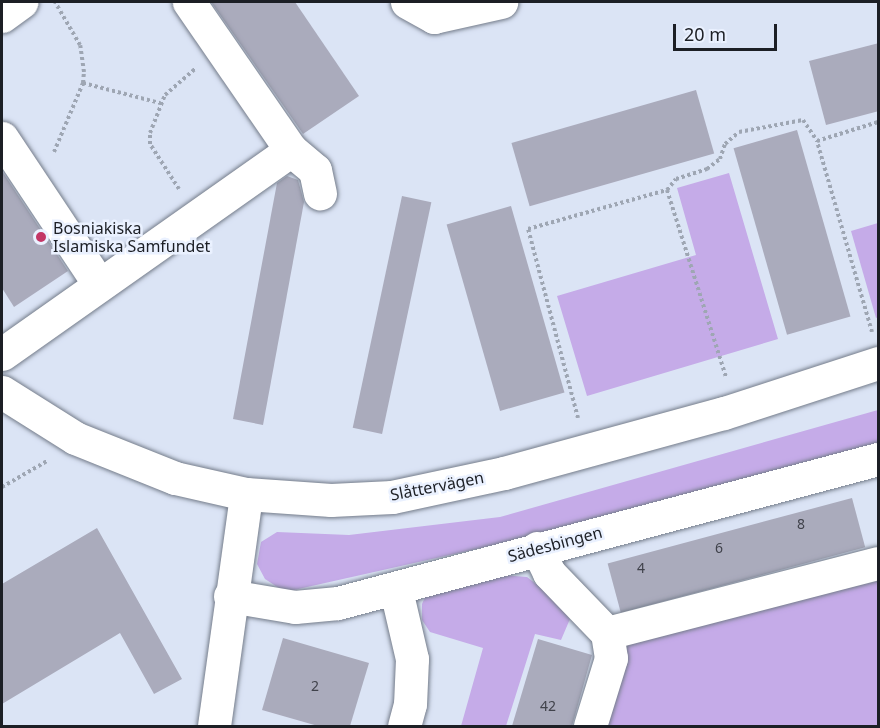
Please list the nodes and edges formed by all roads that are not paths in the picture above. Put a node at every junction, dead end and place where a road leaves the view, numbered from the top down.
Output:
1 (21, 2) edge
2 (189, 2) edge
3 (407, 2) edge
4 (501, 2) edge
5 (2, 15) edge
6 (2, 138) edge
7 (291, 150) junction
8 (320, 193) dead end
9 (99, 284) junction
10 (2, 354) edge
11 (879, 363) edge
12 (2, 392) edge
13 (879, 459) edge
14 (246, 494) junction
15 (537, 548) junction
16 (879, 563) edge
17 (396, 590) junction
18 (230, 596) junction
19 (607, 633) junction
20 (204, 724) edge
21 (404, 726) edge
22 (590, 726) edge

1 - 5 street
2 - 7 street
3 - 4 street
6 - 9 street
7 - 8 street
7 - 9 street
9 - 10 street
11 - 14 street, Slåttervägen
12 - 14 street, Slåttervägen
13 - 15 street, Sädesbingen
14 - 18 street
15 - 17 street, Sädesbingen
15 - 19 street
16 - 19 street
17 - 18 street, Sädesbingen
17 - 21 street
18 - 20 street
19 - 22 street

